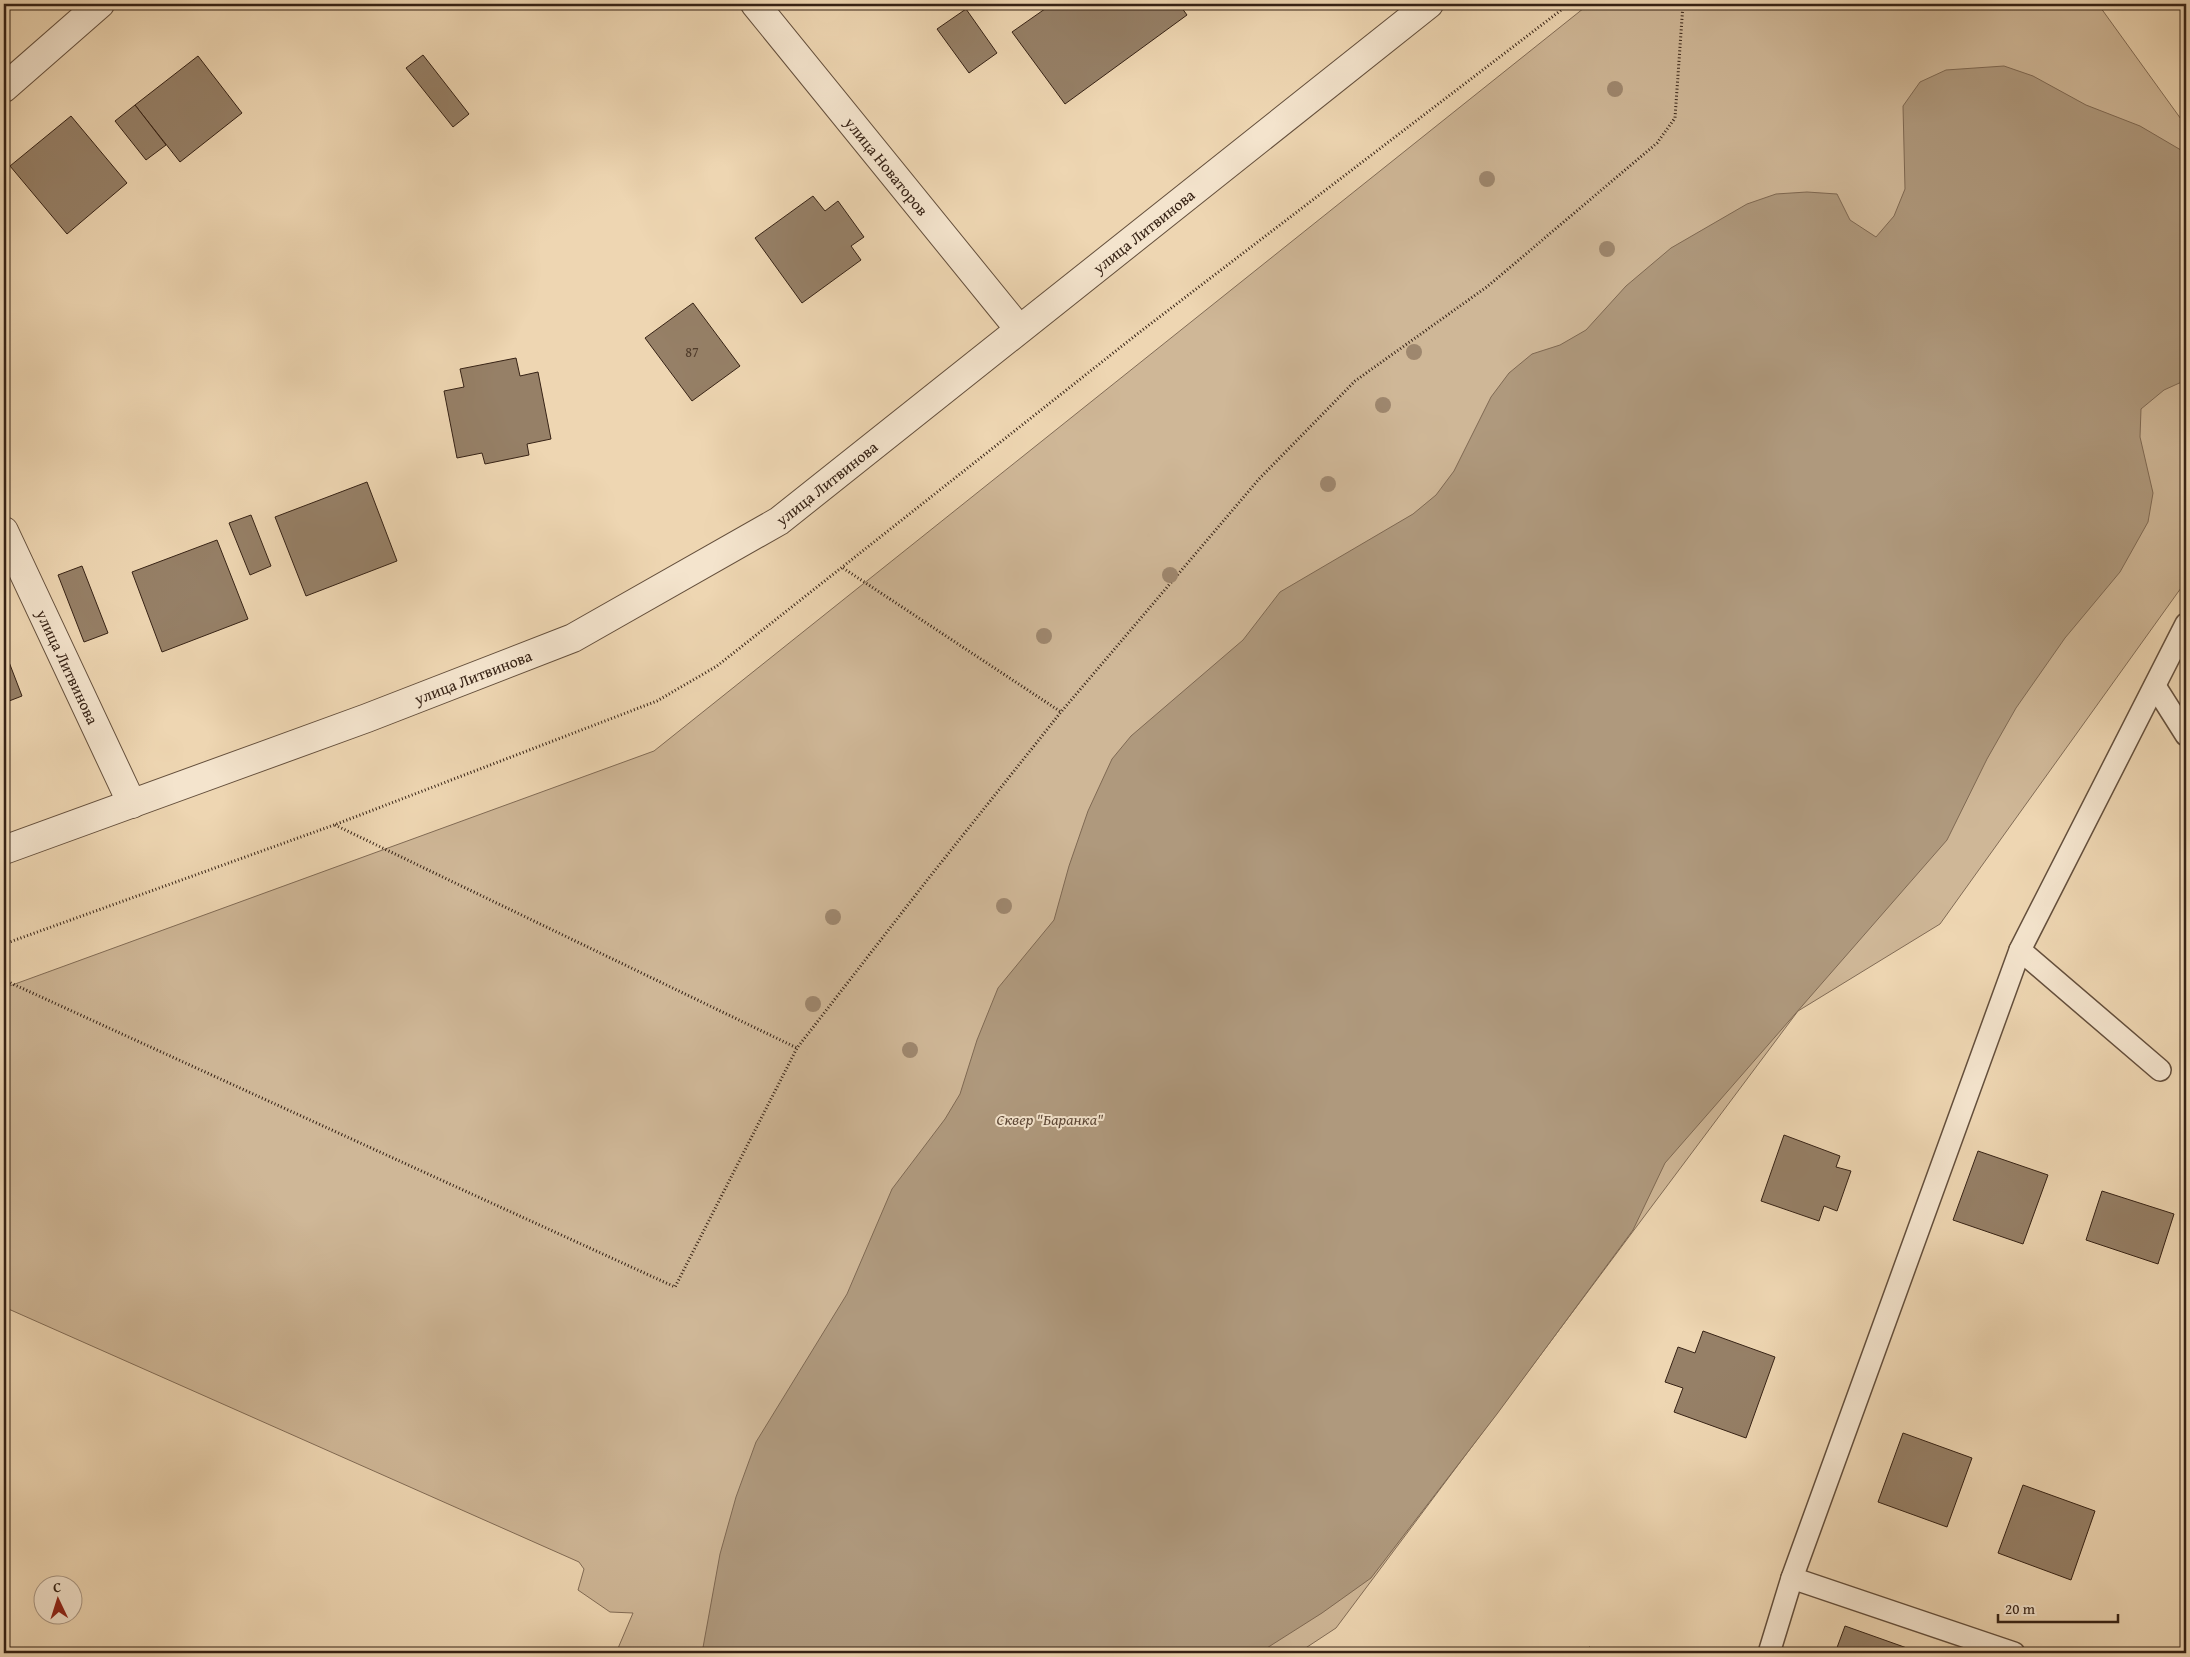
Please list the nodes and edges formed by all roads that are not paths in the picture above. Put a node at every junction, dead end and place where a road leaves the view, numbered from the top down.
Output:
1 (100, 4) edge
2 (755, 4) edge
3 (1429, 4) edge
4 (4, 88) edge
5 (1019, 330) junction
6 (4, 531) edge
7 (2186, 624) edge
8 (2155, 686) junction
9 (2186, 735) edge
10 (132, 804) junction
11 (4, 850) edge
12 (2020, 950) junction
13 (2160, 1070) dead end
14 (1792, 1578) junction
15 (1769, 1653) edge
16 (2014, 1653) edge

1 - 4 street
2 - 5 street, улица Новаторов
3 - 5 street, улица Литвинова
5 - 10 street, улица Литвинова
6 - 10 street, улица Литвинова
7 - 8 lane
8 - 9 lane
8 - 12 lane
10 - 11 street, улица Литвинова
12 - 13 lane
12 - 14 lane
14 - 15 lane
14 - 16 lane

